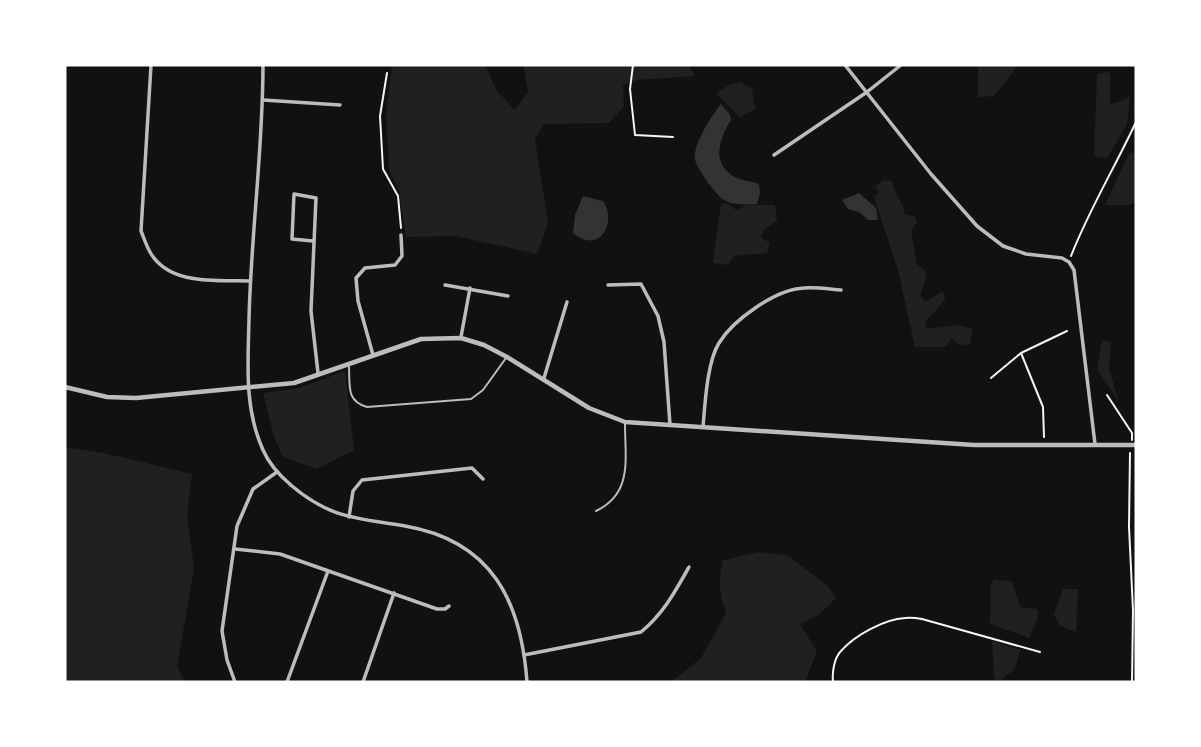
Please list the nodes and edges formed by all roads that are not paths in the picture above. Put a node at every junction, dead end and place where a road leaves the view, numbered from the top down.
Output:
1 (151, 65) edge
2 (263, 65) edge
3 (845, 65) edge
4 (901, 65) edge
5 (867, 92) junction
6 (263, 100) junction
7 (340, 105) dead end
8 (774, 155) dead end
9 (401, 235) road end
10 (313, 241) junction
11 (250, 281) junction
12 (445, 285) dead end
13 (608, 285) dead end
14 (470, 288) junction
15 (842, 290) dead end
16 (508, 296) dead end
17 (567, 302) dead end
18 (461, 338) junction
19 (373, 355) junction
20 (508, 357) junction
21 (348, 363) junction
22 (318, 373) junction
23 (544, 378) junction
24 (65, 387) edge
25 (247, 388) junction
26 (625, 422) junction
27 (670, 425) junction
28 (703, 428) junction
29 (1095, 445) junction
30 (1134, 446) edge
31 (277, 472) junction
32 (483, 479) dead end
33 (596, 512) dead end
34 (349, 517) junction
35 (235, 549) junction
36 (689, 567) dead end
37 (328, 571) junction
38 (394, 593) junction
39 (449, 606) dead end
40 (524, 655) junction
41 (235, 682) edge
42 (288, 682) edge
43 (363, 682) edge
44 (527, 682) edge

1 - 11 street
2 - 6 street
3 - 5 street
4 - 5 street
5 - 8 street
5 - 29 street
6 - 7 street
6 - 11 street
9 - 19 street
10 - 10 street
10 - 22 street
11 - 25 street
12 - 14 street
13 - 27 street
14 - 16 street
14 - 18 street
15 - 28 street
17 - 23 street
18 - 19 street
18 - 20 street
19 - 21 street
20 - 21 lane
20 - 23 street
21 - 22 street
22 - 25 street
23 - 26 street
24 - 25 street
25 - 31 street
26 - 27 street
26 - 33 lane
27 - 28 street
28 - 29 street
29 - 30 street
31 - 34 street
31 - 35 street
32 - 34 street
34 - 40 street
35 - 37 street
35 - 41 street
36 - 40 street
37 - 38 street
37 - 42 street
38 - 39 street
38 - 43 street
40 - 44 street

